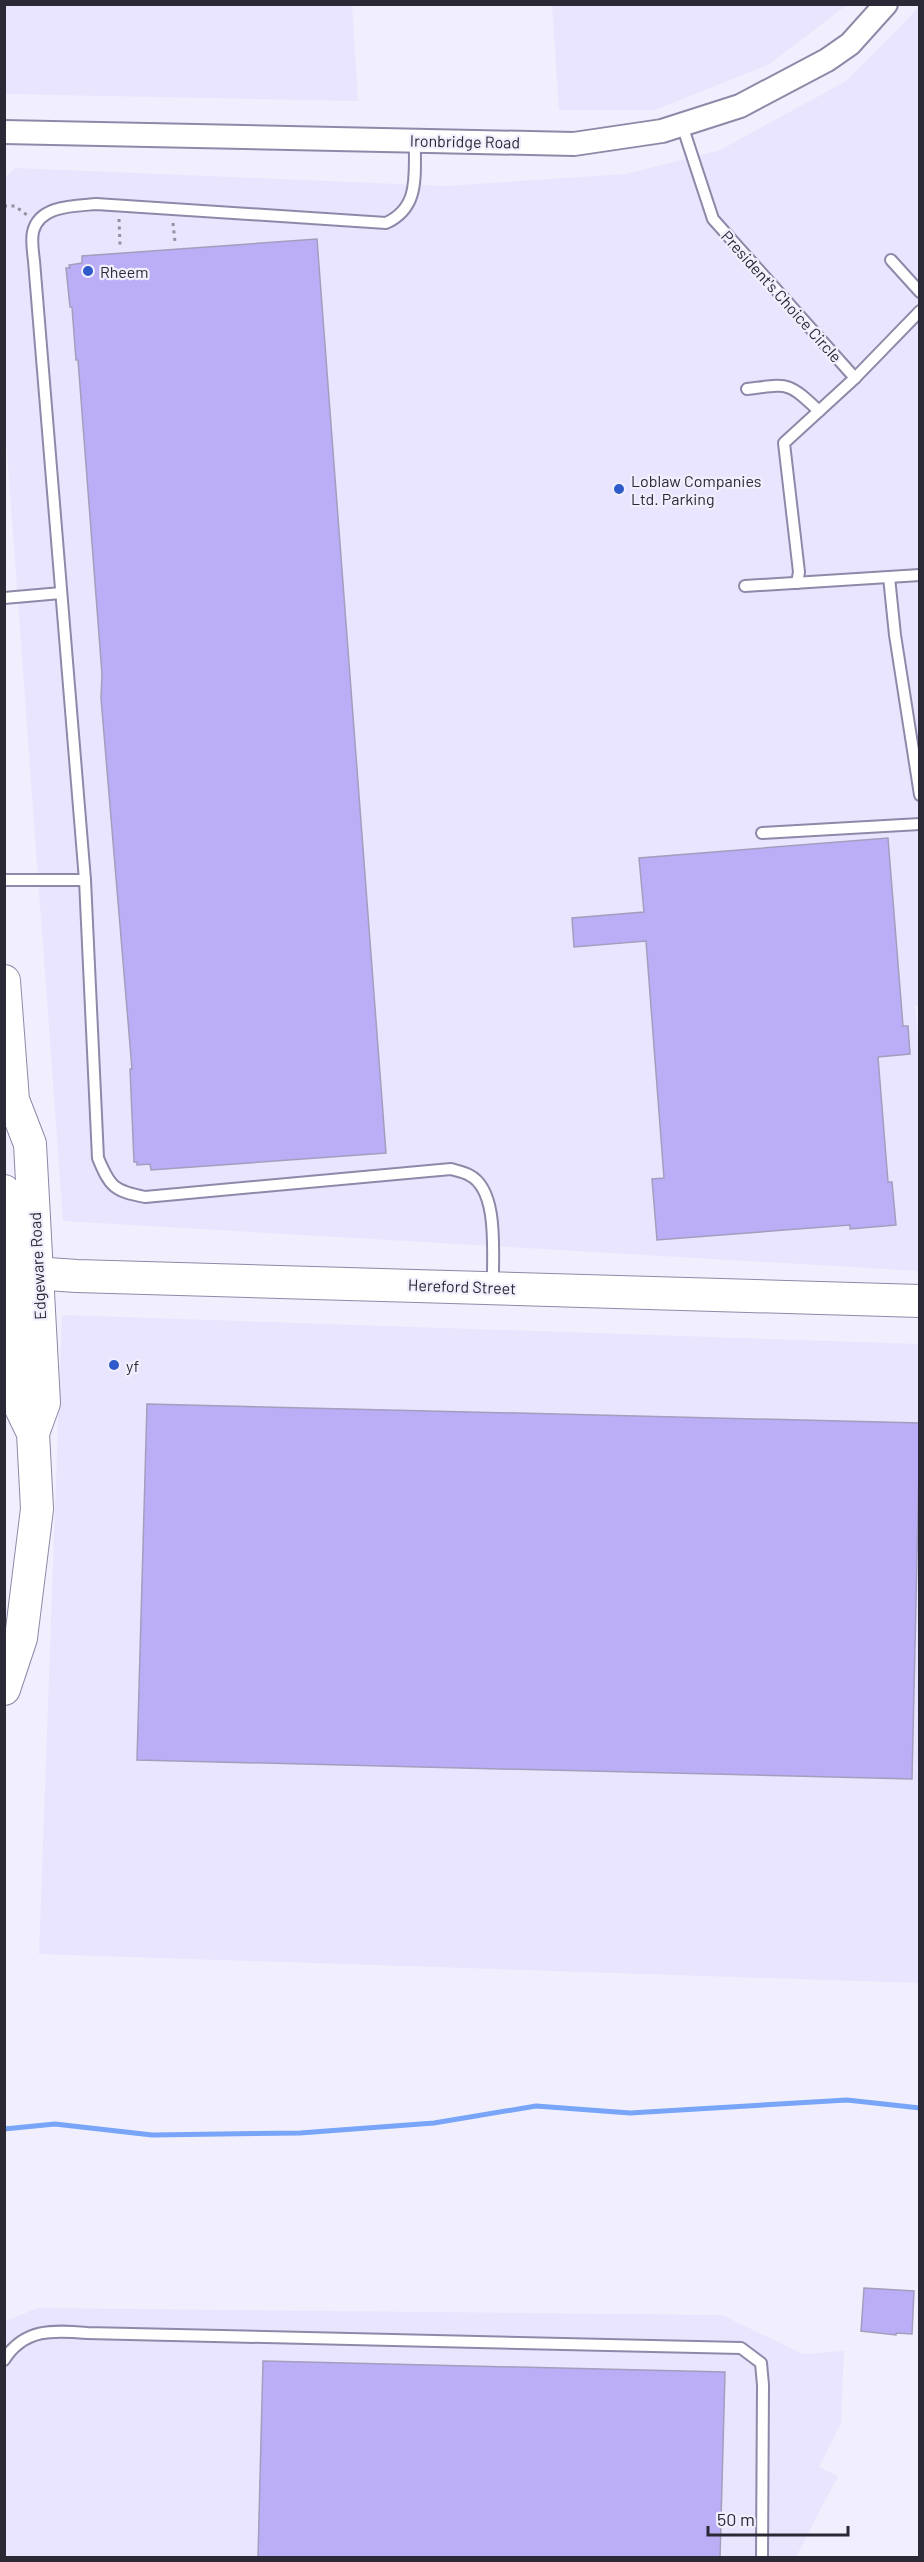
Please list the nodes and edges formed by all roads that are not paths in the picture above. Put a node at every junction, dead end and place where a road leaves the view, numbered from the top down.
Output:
1 (886, 4) edge
2 (682, 125) junction
3 (4, 132) edge
4 (415, 140) junction
5 (891, 260) dead end
6 (920, 292) edge
7 (920, 311) edge
8 (855, 378) junction
9 (747, 389) dead end
10 (819, 411) junction
11 (920, 575) edge
12 (889, 577) junction
13 (797, 583) junction
14 (745, 586) dead end
15 (61, 593) junction
16 (4, 598) edge
17 (920, 795) edge
18 (920, 824) edge
19 (762, 833) dead end
20 (4, 880) edge
21 (85, 880) junction
22 (4, 981) edge
23 (13, 1101) junction
24 (4, 1130) edge
25 (4, 1191) edge
26 (17, 1272) edge
27 (493, 1287) junction
28 (920, 1301) edge
29 (4, 1689) edge
30 (4, 2360) edge
31 (762, 2558) edge

1 - 2 street, Ironbridge Road
2 - 4 street, Ironbridge Road
2 - 8 lane, President's Choice Circle
3 - 4 street, Ironbridge Road
4 - 15 lane
5 - 6 lane
7 - 8 lane, President's Choice Circle
8 - 10 lane
9 - 10 lane
10 - 13 lane
11 - 12 lane
12 - 13 lane
12 - 17 lane
13 - 14 lane
15 - 16 lane
15 - 21 lane
18 - 19 lane
20 - 21 lane
21 - 27 lane
22 - 23 street, Edgeware Road
23 - 24 street, Edgeware Road
23 - 26 street, Edgeware Road
25 - 26 street, Edgeware Road
26 - 27 street, Hereford Street
26 - 29 street, Edgeware Road
27 - 28 street, Hereford Street
30 - 31 lane

